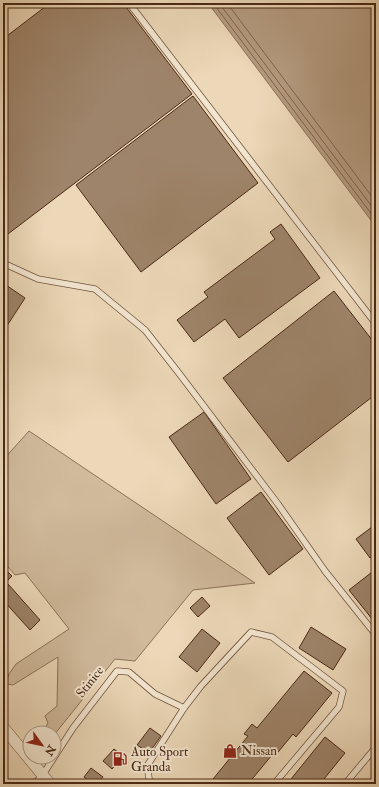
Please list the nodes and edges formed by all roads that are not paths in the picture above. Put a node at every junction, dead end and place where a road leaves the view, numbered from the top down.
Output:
1 (129, 3) edge
2 (3, 263) edge
3 (376, 324) edge
4 (376, 635) edge
5 (184, 708) junction
6 (3, 727) edge
7 (376, 748) edge
8 (42, 781) edge
9 (150, 784) edge
10 (274, 784) edge
11 (345, 784) edge

1 - 3 lane
2 - 4 lane
5 - 8 lane, Stinice
5 - 9 lane
5 - 10 lane
6 - 8 street, Stinice
7 - 11 lane

